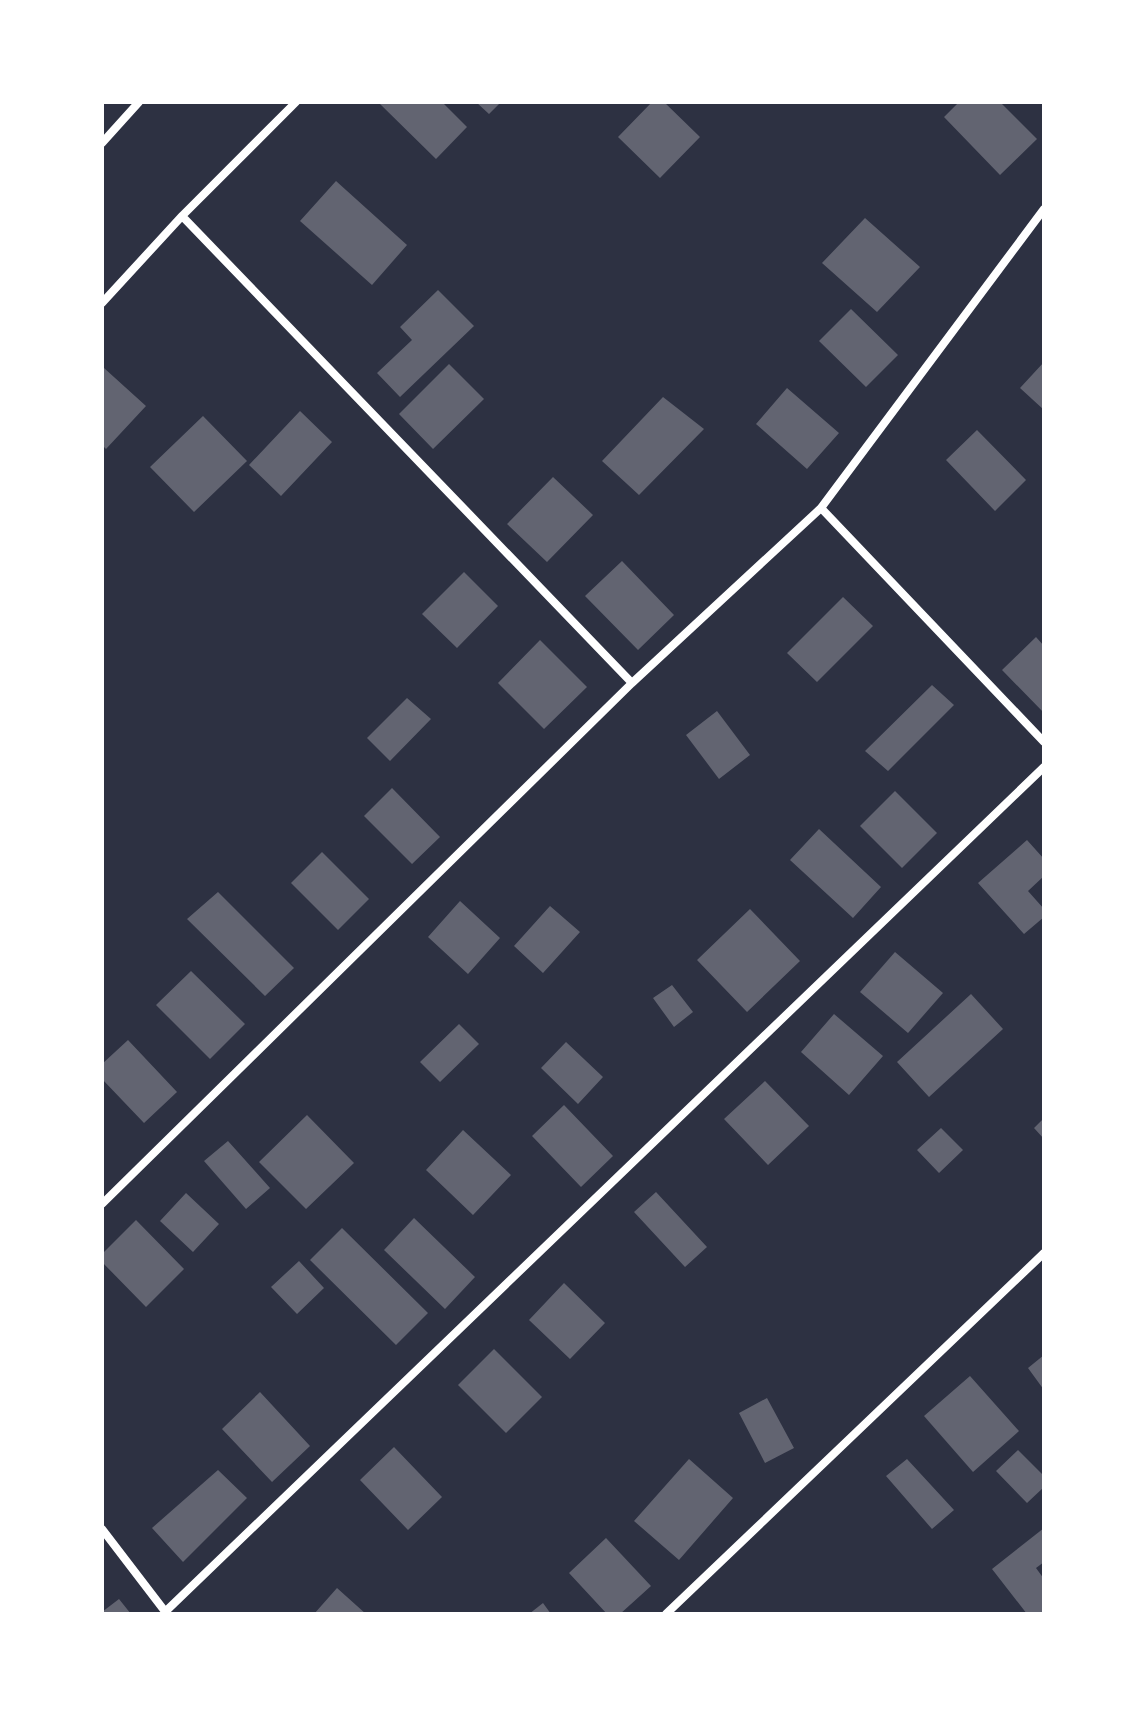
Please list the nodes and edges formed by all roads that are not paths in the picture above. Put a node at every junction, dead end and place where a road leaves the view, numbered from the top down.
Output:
1 (139, 102) edge
2 (296, 102) edge
3 (102, 143) edge
4 (1044, 209) edge
5 (182, 216) junction
6 (102, 303) edge
7 (821, 508) junction
8 (632, 683) junction
9 (1044, 742) edge
10 (1044, 767) edge
11 (102, 1204) edge
12 (1044, 1253) edge
13 (102, 1529) edge
14 (166, 1613) edge
15 (666, 1614) edge

1 - 3 street
2 - 5 street
4 - 7 street
5 - 6 street
5 - 8 street
7 - 8 street
7 - 9 street
8 - 11 street
10 - 14 street
12 - 15 street
13 - 14 street

